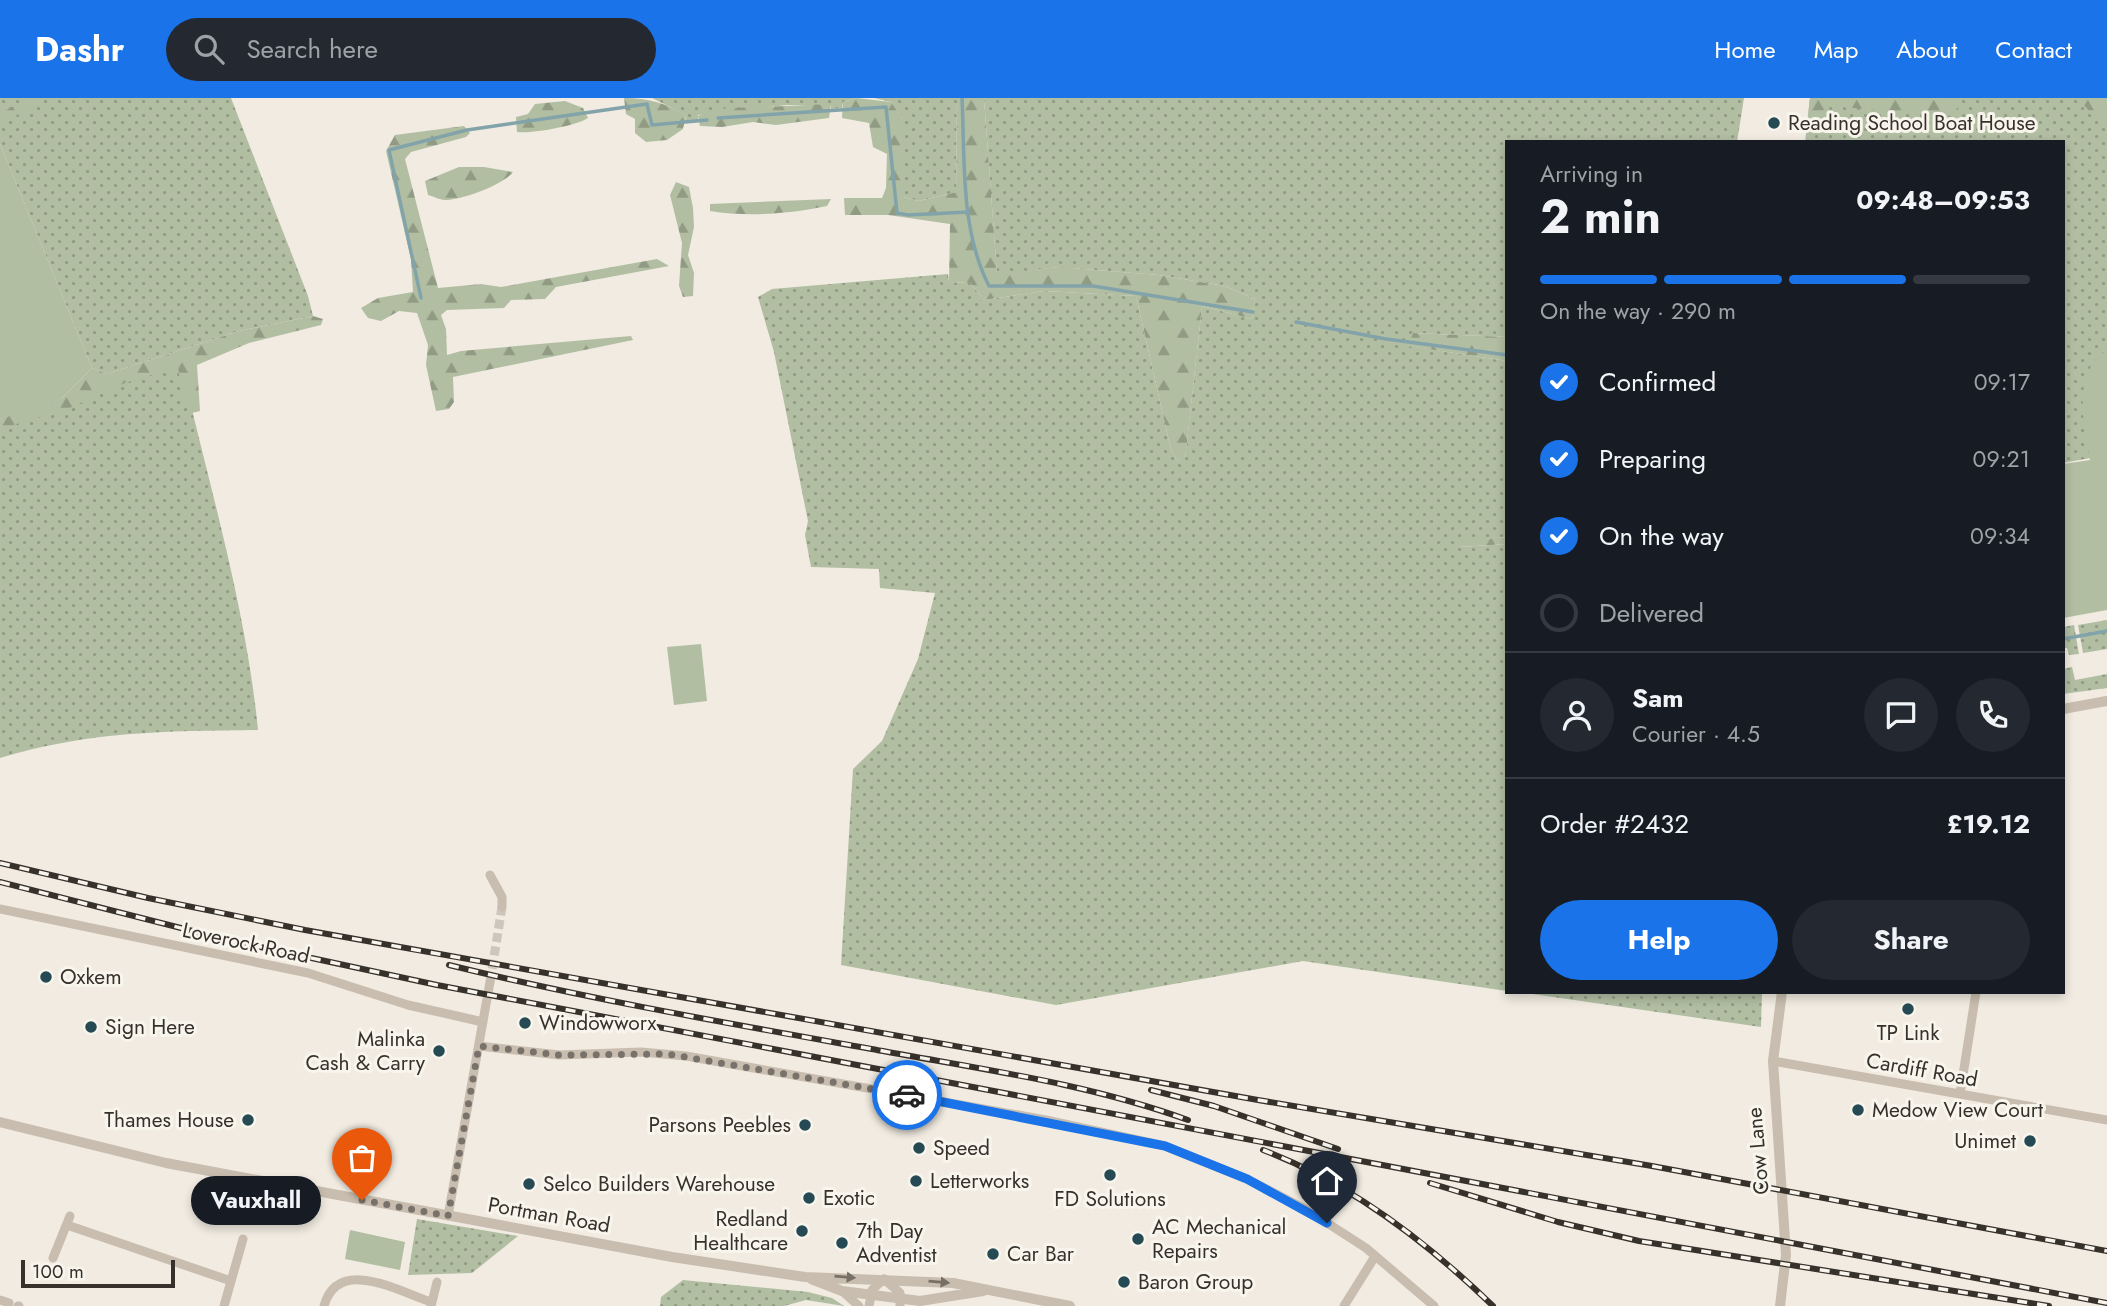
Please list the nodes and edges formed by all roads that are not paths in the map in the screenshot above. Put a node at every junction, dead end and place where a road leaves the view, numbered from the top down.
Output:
1 (2107, 701) edge
2 (2065, 709) edge
3 (490, 875) dead end
4 (502, 907) tunnel mouth
5 (0, 909) edge
6 (490, 982) tunnel mouth
7 (1782, 994) edge
8 (1976, 994) edge
9 (483, 1022) junction
10 (479, 1046) junction
11 (1773, 1061) junction
12 (1960, 1094) junction
13 (2107, 1120) edge
14 (0, 1122) edge
15 (448, 1216) junction
16 (243, 1240) dead end
17 (53, 1258) dead end
18 (1374, 1258) junction
19 (805, 1277) junction
20 (884, 1279) junction
21 (231, 1281) junction
22 (437, 1282) dead end
23 (842, 1291) junction
24 (993, 1291) junction
25 (870, 1301) edge
26 (901, 1302) edge
27 (916, 1303) edge
28 (431, 1304) edge
29 (224, 1306) edge
30 (324, 1306) edge
31 (859, 1306) edge
32 (1070, 1306) edge
33 (1344, 1306) edge
34 (1434, 1306) edge
35 (1780, 1306) edge

1 - 2 street
3 - 4 street
5 - 9 street, Loverock Road
6 - 9 street
7 - 11 street, Cow Lane
8 - 12 street
9 - 10 street
10 - 15 street
10 - 18 street
11 - 12 street, Cardiff Road
11 - 35 street, Cow Lane
12 - 13 street, Cardiff Road
14 - 15 street, Portman Road
15 - 19 street, Portman Road
16 - 21 street
17 - 21 street
18 - 33 street
18 - 34 street
19 -> 20 street, Portman Road
19 - 23 street, Portman Road
20 -> 24 street, Portman Road
20 - 25 street
20 - 26 street
21 - 29 street
22 - 28 street
23 - 25 street, Portman Road
23 - 31 street
24 - 27 street, Portman Road
24 - 32 street, Portman Road
25 - 26 street, Portman Road
26 - 27 street, Portman Road
28 - 30 street

